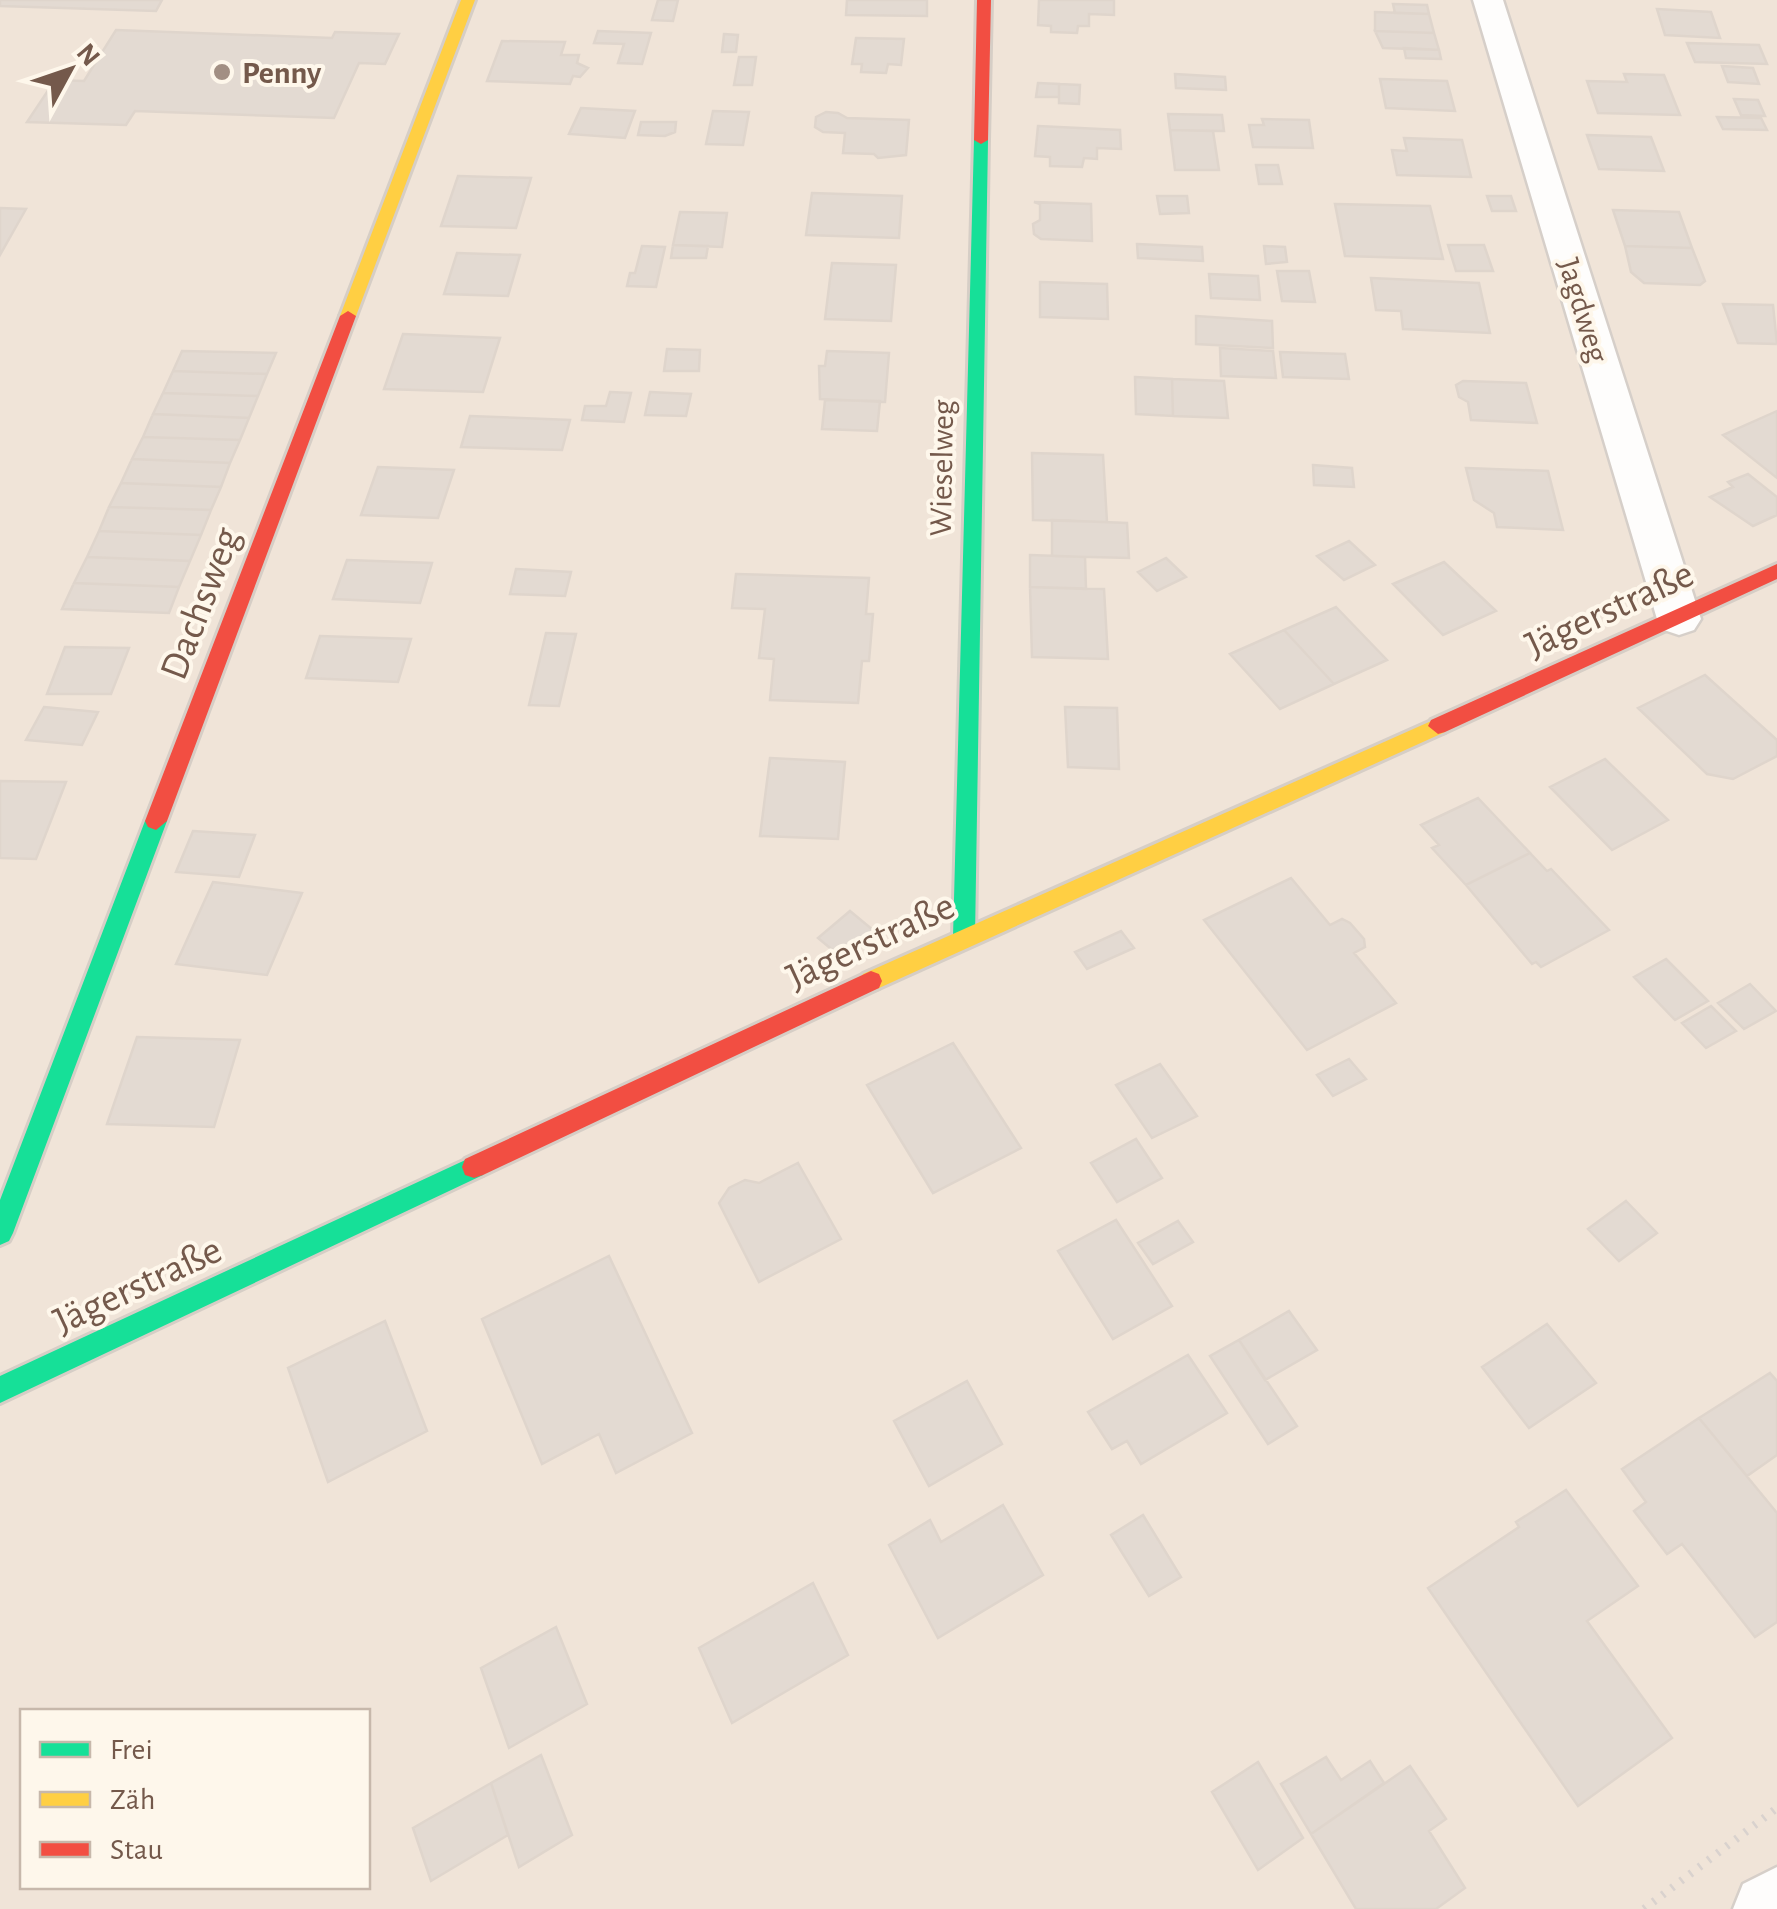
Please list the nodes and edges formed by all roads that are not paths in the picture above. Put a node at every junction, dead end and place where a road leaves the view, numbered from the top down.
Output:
1 (468, 0) edge
2 (984, 0) edge
3 (1488, 0) edge
4 (1777, 570) edge
5 (1680, 619) junction
6 (964, 937) junction
7 (0, 1233) edge
8 (0, 1390) edge
9 (1777, 1902) edge
10 (1768, 1909) edge

1 - 7 street, Dachsweg
2 - 6 street, Wieselweg
3 - 5 street, Jagdweg
4 - 5 street, Jägerstraße
5 - 6 street, Jägerstraße
6 - 8 street, Jägerstraße
9 - 10 street

